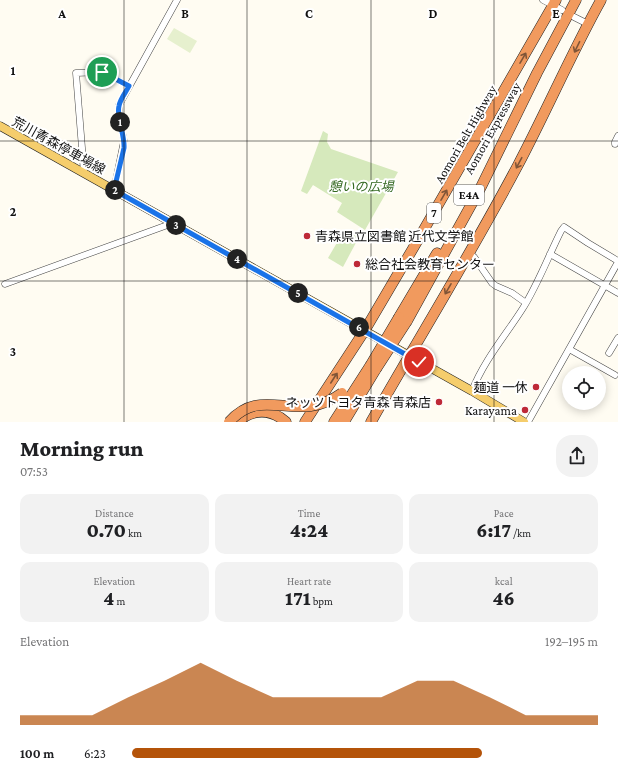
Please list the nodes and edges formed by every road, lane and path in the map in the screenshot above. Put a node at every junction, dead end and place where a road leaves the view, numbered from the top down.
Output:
1 (177, 0) edge
2 (543, 0) edge
3 (576, 0) edge
4 (601, 0) edge
5 (557, 5) edge
6 (574, 17) dead end
7 (588, 24) junction
8 (129, 86) junction
9 (0, 126) edge
10 (618, 136) edge
11 (615, 144) dead end
12 (84, 173) junction
13 (114, 190) junction
14 (173, 223) junction
15 (470, 253) junction
16 (550, 254) junction
17 (618, 262) edge
18 (5, 284) dead end
19 (605, 285) junction
20 (618, 293) edge
21 (526, 303) junction
22 (403, 322) junction
23 (365, 330) junction
24 (618, 338) edge
25 (569, 349) junction
26 (609, 353) dead end
27 (409, 356) junction
28 (373, 368) junction
29 (615, 375) dead end
30 (472, 391) junction
31 (229, 422) edge
32 (237, 422) edge
33 (286, 422) edge
34 (305, 422) edge
35 (334, 422) edge
36 (344, 422) edge
37 (350, 422) edge
38 (371, 422) edge
39 (524, 422) edge
40 (528, 422) edge

1 - 8 street
2 - 5 street
3 - 22 highway, Aomori Expressway / E4A
4 - 7 highway
23 -> 5 highway, Aomori Belt Highway / 7
6 - 7 street
7 -> 15 highway
8 - 12 street
8 - 13 street
9 - 12 main road, 荒川青森停車場線
10 - 11 street
12 - 13 main road, 荒川青森停車場線
13 - 14 main road, 荒川青森停車場線
14 - 18 street
14 - 23 main road, 荒川青森停車場線
15 - 21 street
15 -> 27 highway
16 - 17 street
16 - 19 street
16 - 21 street
17 - 19 street
19 - 20 street
19 - 25 street
21 - 30 street
22 - 28 highway, Aomori Expressway / E4A, bridge
22 - 28 highway, Aomori Expressway / E4A, bridge
23 - 27 main road, 荒川青森停車場線
34 -> 23 highway, Aomori Belt Highway / 7
24 - 26 street
25 - 29 street
25 - 40 street
27 - 30 main road, 荒川青森停車場線
27 - 38 highway
28 - 31 highway, bridge
28 - 35 highway, Aomori Expressway / E4A
28 - 36 highway, Aomori Expressway / E4A
28 - 37 highway
30 - 39 main road, 荒川青森停車場線
32 - 33 highway

